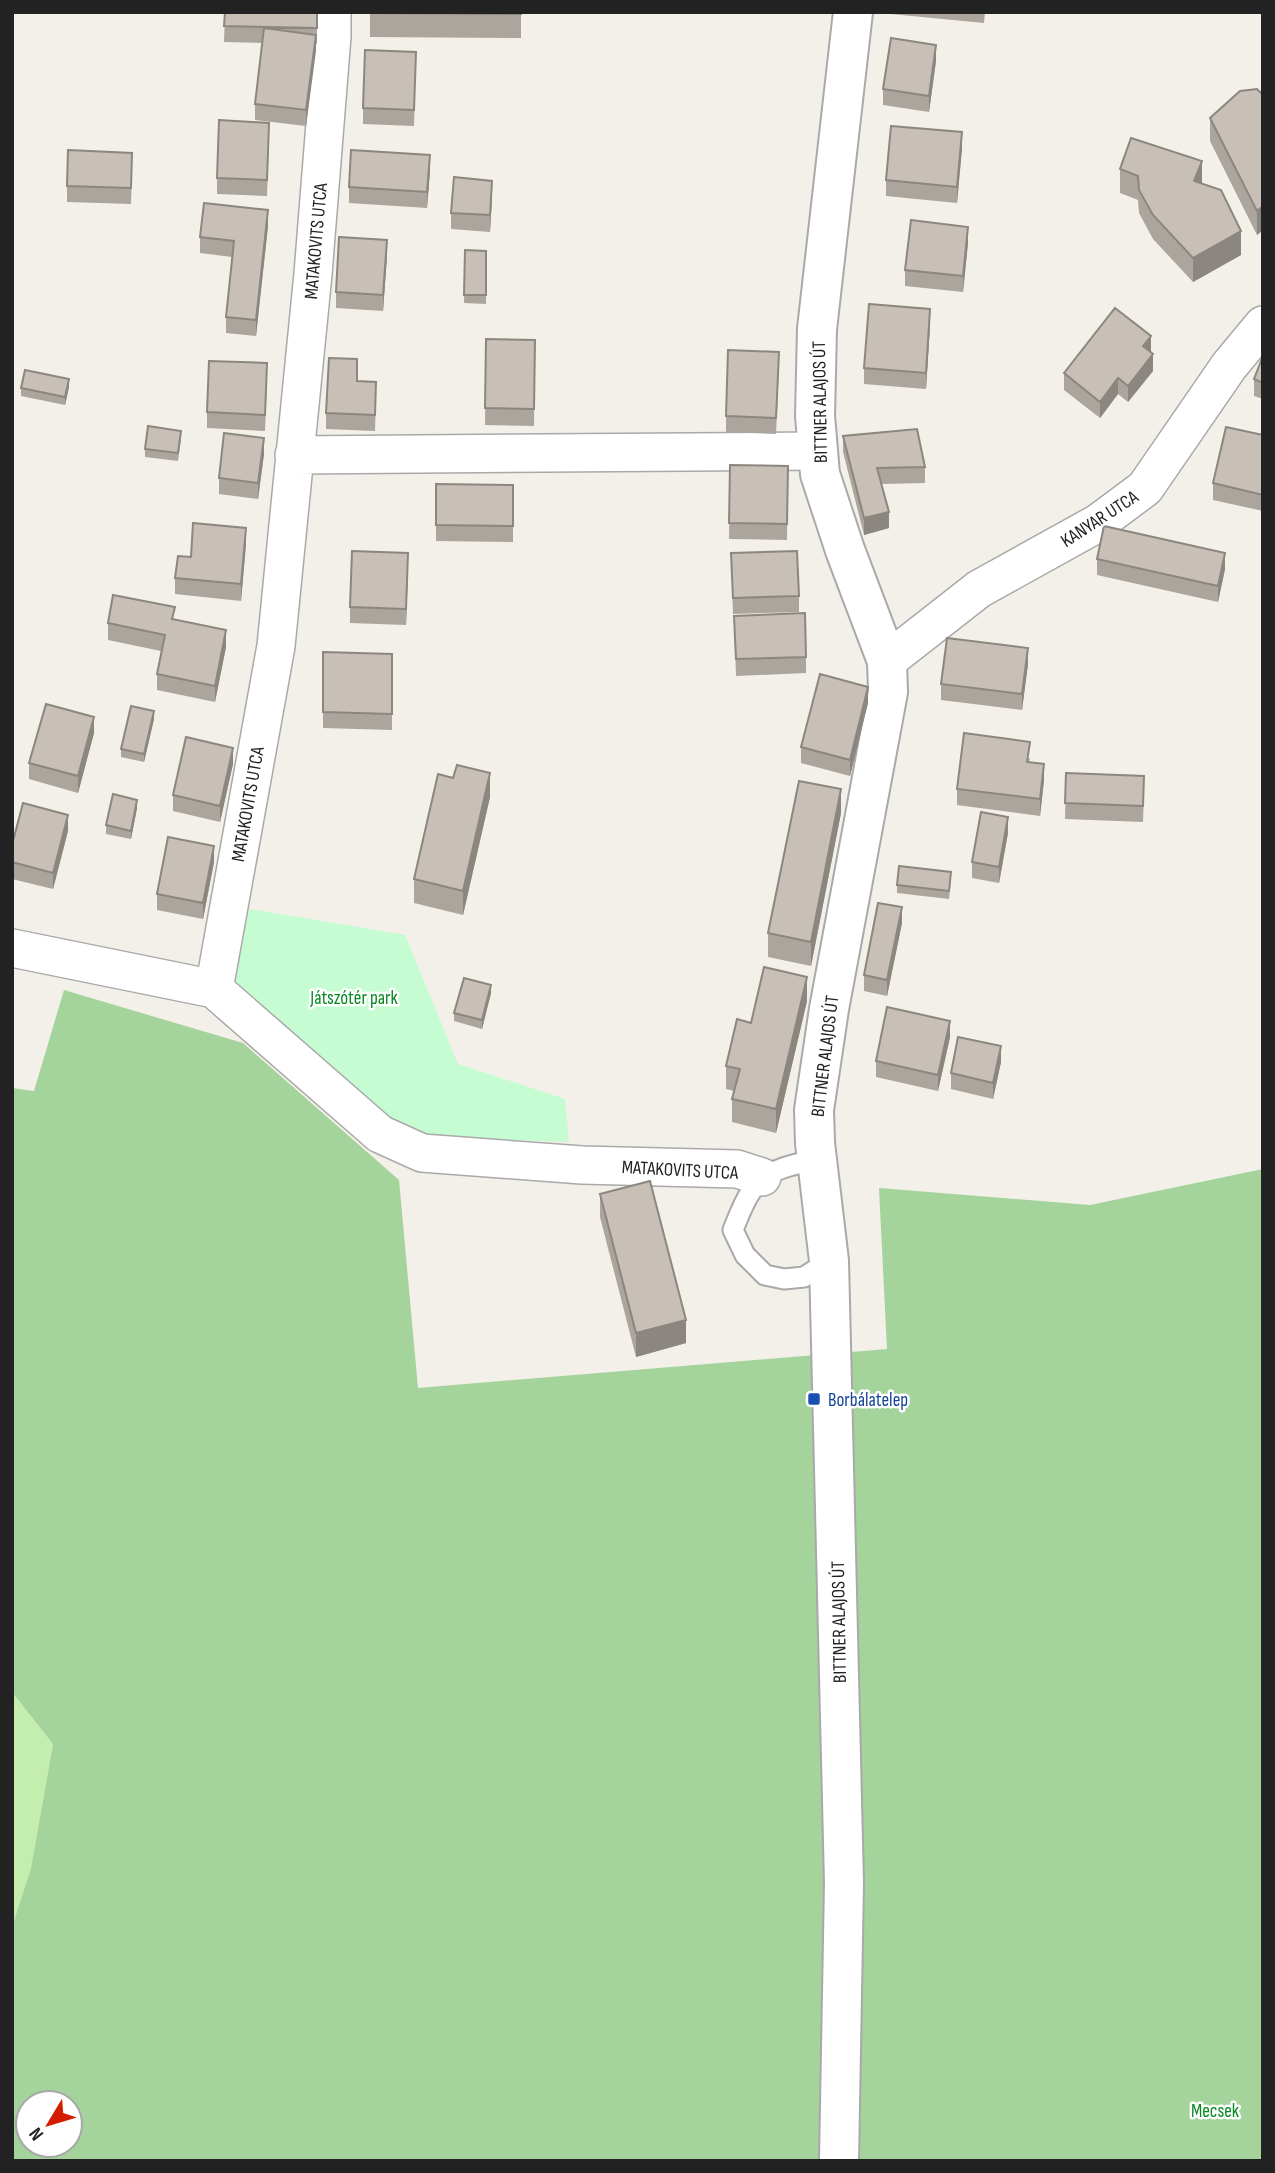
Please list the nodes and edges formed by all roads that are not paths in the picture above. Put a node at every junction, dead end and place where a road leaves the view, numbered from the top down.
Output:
1 (332, 12) edge
2 (853, 12) edge
3 (1263, 326) edge
4 (818, 451) junction
5 (294, 455) junction
6 (887, 661) junction
7 (12, 948) edge
8 (214, 989) junction
9 (817, 1159) junction
10 (762, 1177) junction
11 (829, 1261) junction
12 (839, 2161) edge

1 - 5 street, MATAKOVITS UTCA
2 - 4 street, BITTNER ALAJOS ÚT
3 - 6 street, KANYAR UTCA
4 - 5 street
4 - 6 street, BITTNER ALAJOS ÚT
5 - 8 street, MATAKOVITS UTCA
6 - 9 street, BITTNER ALAJOS ÚT
7 - 8 street
8 - 10 street, MATAKOVITS UTCA
9 - 10 lane
9 - 11 street, BITTNER ALAJOS ÚT
10 - 11 lane
11 - 12 street, BITTNER ALAJOS ÚT

